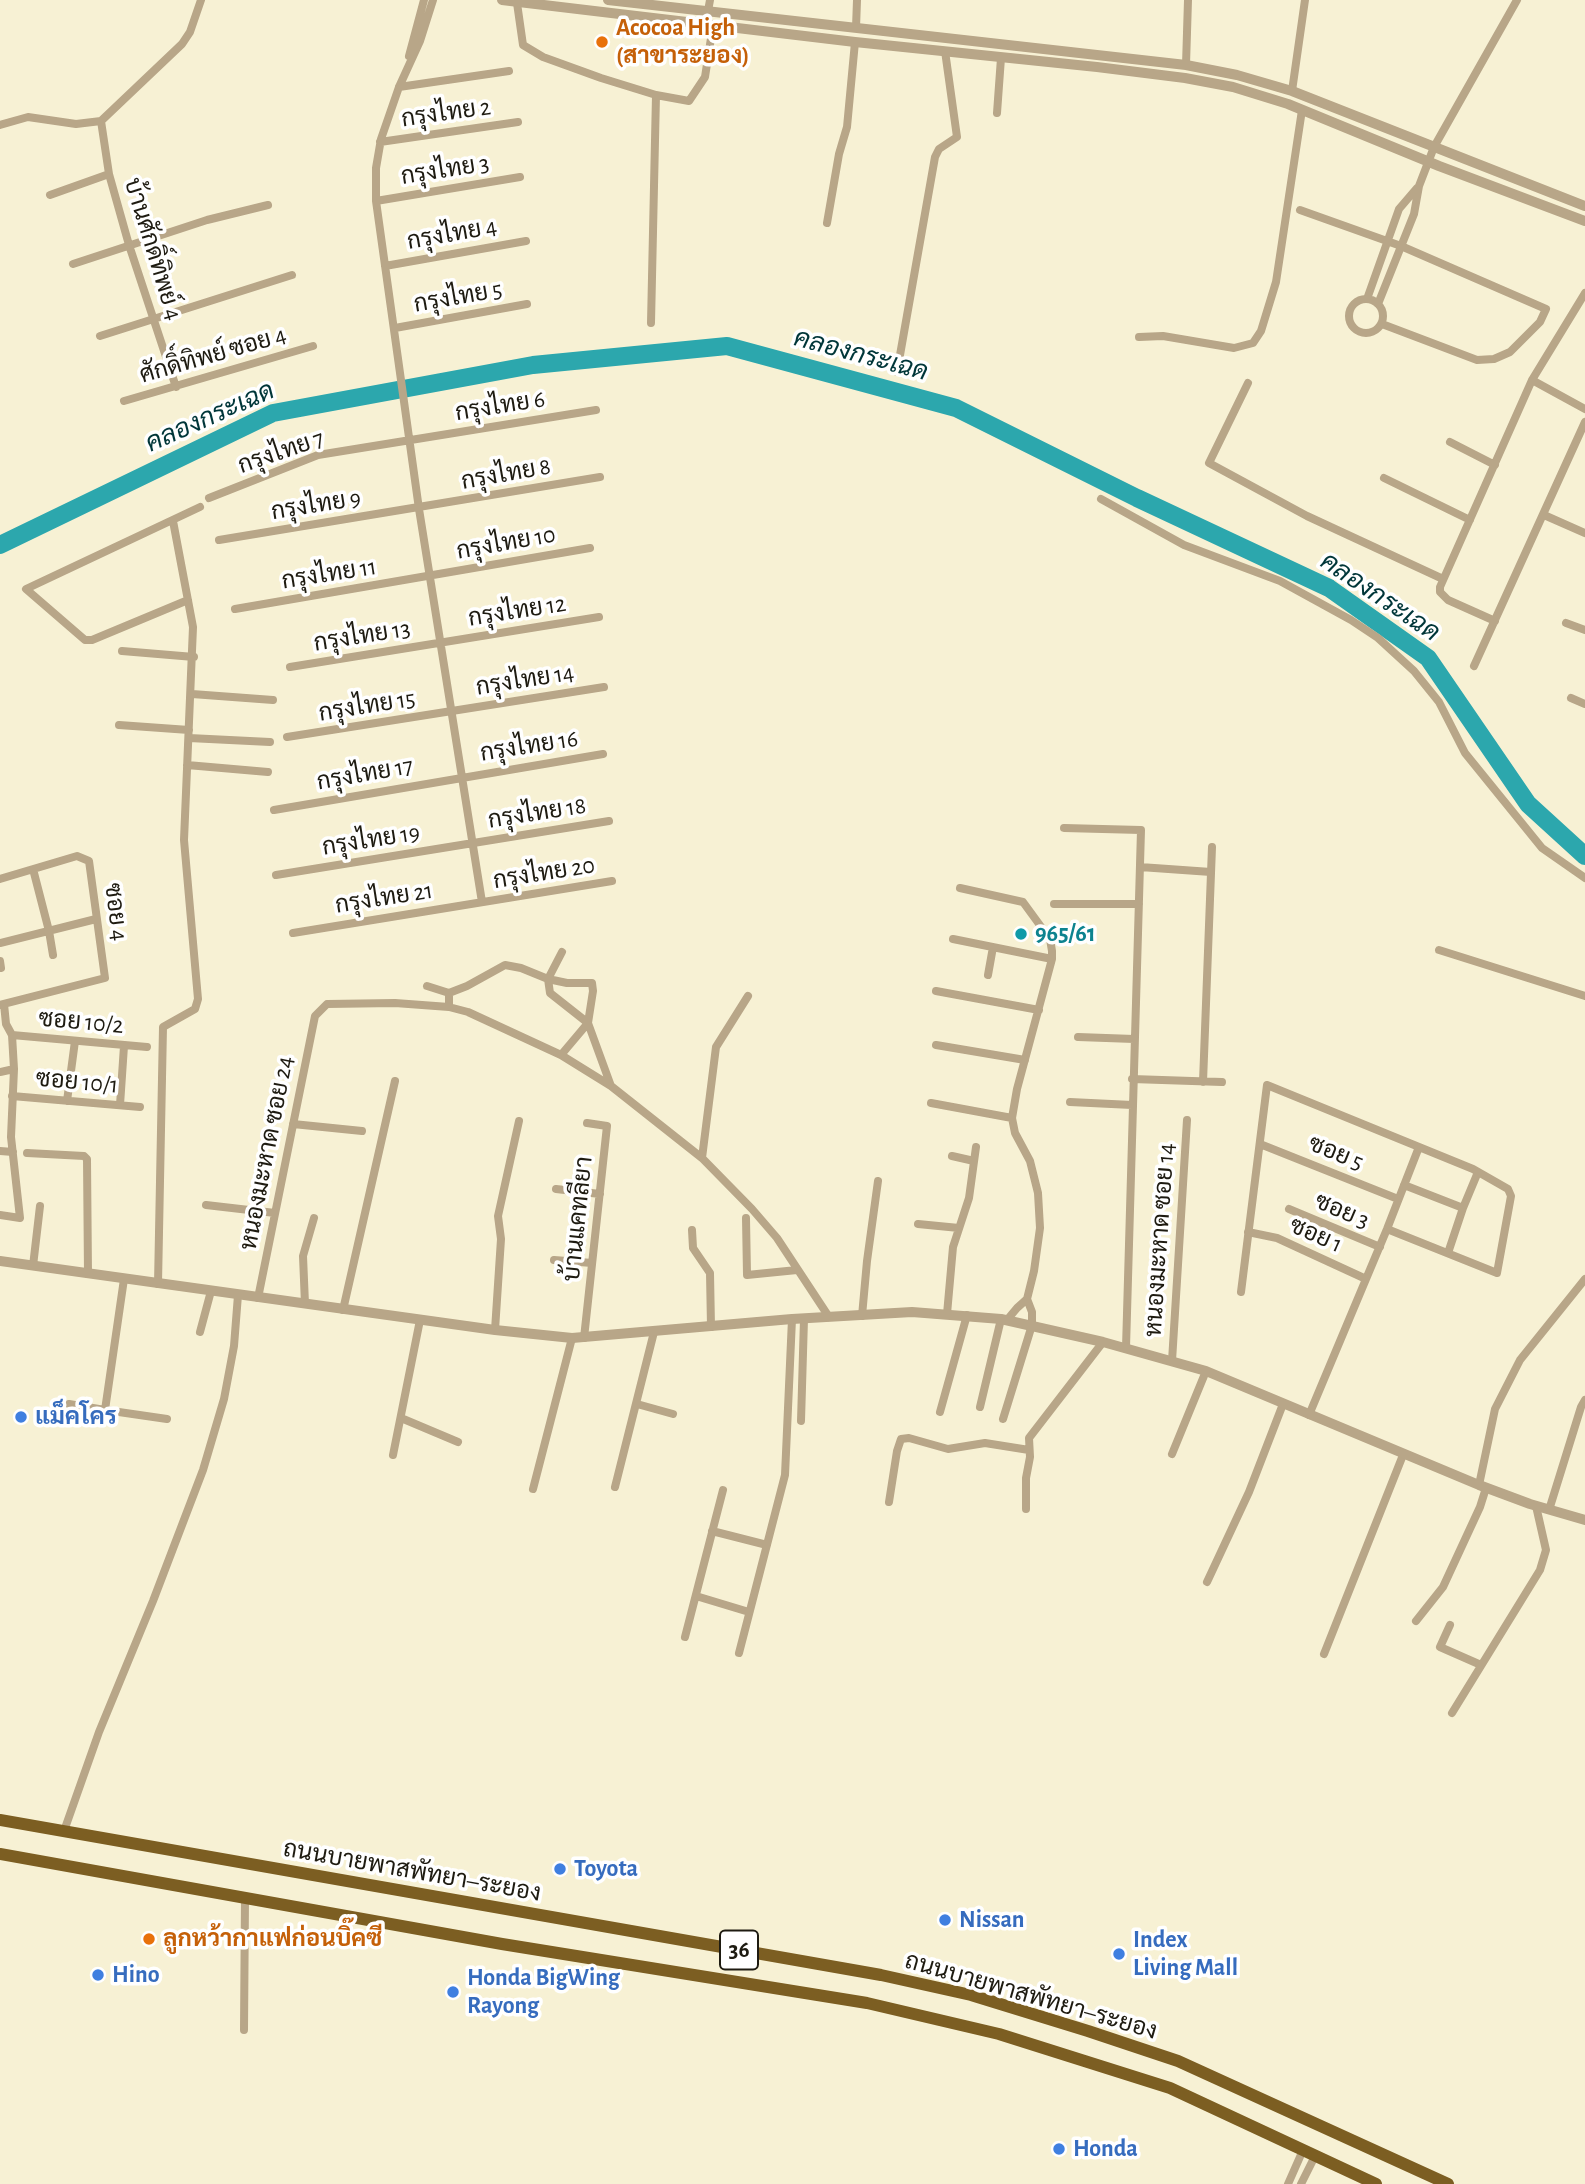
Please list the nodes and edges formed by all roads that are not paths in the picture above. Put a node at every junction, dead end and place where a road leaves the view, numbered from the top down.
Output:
1 (201, 0) edge
2 (424, 0) edge
3 (433, 0) edge
4 (502, 0) edge
5 (608, 0) edge
6 (857, 0) edge
7 (1188, 0) edge
8 (1306, 0) edge
9 (1517, 0) edge
10 (517, 2) junction
11 (709, 5) edge
12 (740, 15) junction
13 (713, 25) junction
14 (739, 28) junction
15 (856, 28) junction
16 (855, 42) junction
17 (945, 51) junction
18 (1095, 54) junction
19 (1001, 58) junction
20 (1185, 65) junction
21 (1094, 67) junction
22 (406, 69) junction
23 (509, 71) dead end
24 (399, 87) junction
25 (1292, 92) junction
26 (656, 95) junction
27 (1302, 110) junction
28 (997, 113) dead end
29 (101, 121) junction
30 (518, 122) dead end
31 (0, 125) edge
32 (380, 142) junction
33 (1434, 147) junction
34 (1429, 162) junction
35 (109, 174) junction
36 (520, 177) dead end
37 (1419, 186) junction
38 (50, 195) dead end
39 (376, 201) junction
40 (268, 205) dead end
41 (1585, 206) edge
42 (1300, 210) dead end
43 (1585, 221) edge
44 (827, 223) dead end
45 (526, 241) dead end
46 (1388, 241) junction
47 (129, 245) junction
48 (1401, 246) junction
49 (73, 264) dead end
50 (385, 266) junction
51 (292, 275) dead end
52 (1585, 292) edge
53 (1367, 299) junction
54 (527, 304) dead end
55 (1378, 304) junction
56 (154, 318) junction
57 (651, 323) dead end
58 (1382, 324) junction
59 (395, 328) junction
60 (100, 336) dead end
61 (1139, 337) dead end
62 (313, 346) dead end
63 (897, 372) dead end
64 (1532, 380) junction
65 (1248, 383) dead end
66 (176, 387) junction
67 (124, 401) dead end
68 (1585, 409) edge
69 (596, 410) dead end
70 (1585, 422) edge
71 (409, 440) junction
72 (1450, 442) dead end
73 (1495, 465) junction
74 (600, 477) dead end
75 (1384, 478) dead end
76 (209, 498) dead end
77 (1101, 499) dead end
78 (200, 507) dead end
79 (419, 509) junction
80 (1544, 515) junction
81 (1469, 520) junction
82 (173, 521) junction
83 (1585, 533) edge
84 (219, 540) dead end
85 (590, 548) dead end
86 (430, 576) junction
87 (1443, 579) junction
88 (188, 600) junction
89 (235, 609) dead end
90 (599, 617) dead end
91 (1495, 621) junction
92 (1566, 623) dead end
93 (1585, 630) edge
94 (441, 643) junction
95 (122, 651) dead end
96 (194, 657) junction
97 (1474, 666) dead end
98 (289, 667) dead end
99 (604, 687) dead end
100 (192, 694) junction
101 (1571, 698) dead end
102 (273, 701) dead end
103 (1585, 704) edge
104 (452, 712) junction
105 (119, 725) dead end
106 (189, 734) junction
107 (287, 737) dead end
108 (270, 742) dead end
109 (603, 754) dead end
110 (187, 765) junction
111 (268, 772) dead end
112 (462, 777) junction
113 (274, 810) dead end
114 (609, 821) dead end
115 (1064, 828) dead end
116 (471, 843) junction
117 (1212, 848) dead end
118 (1140, 867) junction
119 (33, 869) junction
120 (1211, 872) junction
121 (276, 875) dead end
122 (1585, 878) edge
123 (0, 879) edge
124 (612, 881) dead end
125 (960, 888) dead end
126 (482, 902) junction
127 (1054, 904) dead end
128 (1139, 904) junction
129 (96, 919) junction
130 (49, 931) junction
131 (293, 933) dead end
132 (953, 939) dead end
133 (0, 943) edge
134 (993, 947) junction
135 (1439, 950) dead end
136 (562, 951) dead end
137 (53, 955) dead end
138 (1052, 959) junction
139 (988, 975) dead end
140 (548, 978) junction
141 (427, 986) dead end
142 (936, 991) dead end
143 (449, 993) junction
144 (748, 996) dead end
145 (1585, 996) edge
146 (2, 1005) edge
147 (449, 1007) junction
148 (1039, 1010) junction
149 (588, 1023) junction
150 (12, 1035) junction
151 (1078, 1037) dead end
152 (1134, 1039) junction
153 (75, 1041) junction
154 (936, 1045) dead end
155 (124, 1046) junction
156 (147, 1047) dead end
157 (561, 1055) junction
158 (1025, 1060) junction
159 (14, 1069) junction
160 (0, 1072) edge
161 (1132, 1079) junction
162 (395, 1081) dead end
163 (1203, 1082) junction
164 (1222, 1082) dead end
165 (611, 1086) junction
166 (12, 1097) junction
167 (67, 1101) junction
168 (1070, 1102) dead end
169 (931, 1103) dead end
170 (120, 1105) junction
171 (1132, 1105) junction
172 (140, 1107) dead end
173 (1012, 1118) junction
174 (1187, 1120) dead end
175 (519, 1121) dead end
176 (587, 1123) dead end
177 (293, 1124) junction
178 (362, 1131) dead end
179 (1260, 1144) junction
180 (976, 1147) dead end
181 (1419, 1147) junction
182 (0, 1151) edge
183 (13, 1152) junction
184 (27, 1153) dead end
185 (952, 1156) dead end
186 (702, 1158) junction
187 (974, 1161) junction
188 (1478, 1172) junction
189 (878, 1181) dead end
190 (1404, 1185) junction
191 (556, 1189) dead end
192 (600, 1194) junction
193 (1398, 1199) junction
194 (205, 1205) dead end
195 (40, 1206) dead end
196 (1464, 1208) junction
197 (1289, 1209) dead end
198 (275, 1213) junction
199 (0, 1215) edge
200 (314, 1218) dead end
201 (746, 1219) dead end
202 (918, 1224) dead end
203 (959, 1228) junction
204 (1387, 1229) junction
205 (692, 1230) dead end
206 (1248, 1232) junction
207 (1380, 1247) junction
208 (1448, 1253) junction
209 (554, 1259) dead end
210 (0, 1262) edge
211 (592, 1263) junction
212 (33, 1266) junction
213 (797, 1270) junction
214 (88, 1274) junction
215 (124, 1279) junction
216 (1366, 1279) junction
217 (1585, 1279) edge
218 (158, 1284) junction
219 (211, 1291) junction
220 (1241, 1292) dead end
221 (239, 1295) junction
222 (258, 1298) junction
223 (1027, 1299) junction
224 (305, 1304) junction
225 (343, 1310) junction
226 (947, 1314) junction
227 (862, 1315) junction
228 (967, 1315) junction
229 (829, 1317) junction
230 (798, 1319) junction
231 (1004, 1319) junction
232 (420, 1320) junction
233 (1032, 1325) junction
234 (711, 1327) junction
235 (495, 1330) junction
236 (200, 1332) dead end
237 (654, 1332) junction
238 (572, 1338) junction
239 (584, 1338) junction
240 (1103, 1342) junction
241 (1126, 1348) junction
242 (1172, 1361) junction
243 (1206, 1371) junction
244 (1585, 1400) edge
245 (637, 1404) junction
246 (1283, 1404) junction
247 (69, 1405) dead end
248 (980, 1407) dead end
249 (105, 1410) junction
250 (940, 1412) dead end
251 (673, 1414) dead end
252 (1309, 1415) junction
253 (401, 1418) junction
254 (167, 1419) dead end
255 (1003, 1419) dead end
256 (801, 1421) dead end
257 (457, 1442) dead end
258 (1029, 1450) junction
259 (1172, 1454) dead end
260 (393, 1455) dead end
261 (1403, 1455) junction
262 (615, 1487) dead end
263 (1482, 1487) junction
264 (533, 1489) dead end
265 (723, 1490) dead end
266 (889, 1502) dead end
267 (1536, 1506) junction
268 (1026, 1509) dead end
269 (1549, 1510) junction
270 (1585, 1520) edge
271 (712, 1531) junction
272 (767, 1545) junction
273 (1207, 1582) dead end
274 (696, 1596) junction
275 (749, 1612) junction
276 (1416, 1620) dead end
277 (1450, 1625) dead end
278 (685, 1637) dead end
279 (739, 1653) dead end
280 (1324, 1654) dead end
281 (1481, 1665) junction
282 (1452, 1713) dead end
283 (0, 1820) edge
284 (64, 1831) junction
285 (0, 1854) edge
286 (245, 1898) junction
287 (244, 2030) dead end
288 (1309, 2153) junction
289 (1288, 2184) edge
290 (1301, 2184) edge
291 (1376, 2184) edge
292 (1448, 2184) edge

1 - 29 street
2 - 22 street
3 - 22 street
4 - 10 street
5 - 11 street
6 - 15 street
7 - 20 street
8 - 25 street
9 - 33 street
10 - 13 street
10 - 26 street
11 - 12 street
12 - 14 street
12 - 15 street
13 - 14 street
13 - 26 street
14 - 16 street
15 - 18 street
16 - 17 street
16 - 44 street
17 - 19 street
17 - 63 street
18 - 20 street
18 - 21 street
19 - 21 street
19 - 28 street
20 - 25 street
21 - 27 street
22 - 24 street
23 - 24 street
24 - 32 street
25 - 33 street
26 - 57 street
27 - 34 street
27 - 61 street
29 - 31 street
29 - 35 street, บ้านศักดิ์ทิพย์ 4
30 - 32 street, กรุงไทย 2
32 - 39 street
33 - 34 street
33 - 41 street
34 - 37 street
34 - 43 street
35 - 38 street
35 - 47 street, บ้านศักดิ์ทิพย์ 4
36 - 39 street, กรุงไทย 3
37 - 46 street
37 - 48 street
39 - 50 street
40 - 47 street
42 - 46 street
45 - 50 street, กรุงไทย 4
46 - 48 street
46 - 53 street
47 - 49 street
47 - 56 street, บ้านศักดิ์ทิพย์ 4
48 - 55 street
48 - 58 street
50 - 59 street
51 - 56 street
52 - 64 street
53 - 55 street
53 - 58 street
54 - 59 street, กรุงไทย 5
55 - 58 street
56 - 60 street
56 - 66 street, บ้านศักดิ์ทิพย์ 4
59 - 71 street
62 - 66 street, ศักดิ์ทิพย์ ซอย 4
64 - 68 street
64 - 73 street
65 - 87 street
66 - 67 street, ศักดิ์ทิพย์ ซอย 4
69 - 71 street, กรุงไทย 6
70 - 80 street
71 - 76 street, กรุงไทย 7
71 - 79 street
72 - 73 street
73 - 81 street
74 - 79 street, กรุงไทย 8
75 - 81 street
77 - 122 street
78 - 82 street
79 - 84 street, กรุงไทย 9
79 - 86 street
80 - 83 street
80 - 91 street
81 - 87 street
82 - 88 street
82 - 88 street
85 - 86 street, กรุงไทย 10
86 - 89 street, กรุงไทย 11
86 - 94 street
87 - 91 street
88 - 96 street
90 - 94 street, กรุงไทย 12
91 - 97 street
92 - 93 street
94 - 98 street, กรุงไทย 13
94 - 104 street
95 - 96 street
96 - 100 street
99 - 104 street, กรุงไทย 14
100 - 102 street
100 - 106 street
101 - 103 street
104 - 107 street, กรุงไทย 15
104 - 112 street
105 - 106 street
106 - 108 street
106 - 110 street
109 - 112 street, กรุงไทย 16
110 - 111 street
110 - 218 street
112 - 113 street, กรุงไทย 17
112 - 116 street
114 - 116 street, กรุงไทย 18
115 - 118 street
116 - 121 street, กรุงไทย 19
116 - 126 street
117 - 120 street
118 - 120 street
118 - 128 street
119 - 123 street, ซอย 4
119 - 129 street, ซอย 4
119 - 130 street
120 - 163 street
124 - 126 street, กรุงไทย 20
125 - 138 street
126 - 131 street, กรุงไทย 21
127 - 128 street
128 - 152 street
129 - 130 street
129 - 146 street, ซอย 4
130 - 133 street
130 - 137 street
132 - 134 street
134 - 138 street
134 - 139 street
135 - 145 street
136 - 140 street
138 - 148 street
140 - 143 street
140 - 149 street
140 - 149 street
141 - 143 street
142 - 148 street
143 - 147 street
144 - 186 street
146 - 150 street
147 - 157 street
147 - 177 street, หนองมะหาด ซอย 24
148 - 158 street
149 - 157 street
149 - 165 street
150 - 153 street, ซอย 10/2
150 - 159 street
151 - 152 street
152 - 161 street
153 - 155 street, ซอย 10/2
153 - 167 street
154 - 158 street
155 - 156 street, ซอย 10/2
155 - 170 street
157 - 165 street
158 - 173 street
159 - 160 street
159 - 166 street
161 - 163 street
161 - 171 street
162 - 225 street
163 - 164 street
165 - 186 street
166 - 167 street, ซอย 10/1
166 - 183 street
167 - 170 street, ซอย 10/1
168 - 171 street
169 - 173 street
170 - 172 street, ซอย 10/1
171 - 241 street
173 - 223 street
174 - 242 street, หนองมะหาด ซอย 14
175 - 235 street
176 - 192 street, บ้านแคทลียา
177 - 178 street
177 - 198 street, หนองมะหาด ซอย 24
179 - 181 street
179 - 193 street, ซอย 5
179 - 206 street
180 - 187 street
181 - 188 street
181 - 190 street
182 - 183 street
183 - 199 street
184 - 214 street
185 - 187 street
186 - 213 street
187 - 203 street
188 - 196 street
188 - 208 street
189 - 227 street
190 - 193 street
190 - 196 street
191 - 192 street
192 - 211 street, บ้านแคทลียา
193 - 204 street
194 - 198 street
195 - 212 street
196 - 208 street
197 - 207 street, ซอย 3
198 - 222 street, หนองมะหาด ซอย 24
200 - 224 street
201 - 213 street
202 - 203 street
203 - 226 street
204 - 207 street
204 - 208 street
205 - 234 street
206 - 216 street, ซอย 1
206 - 220 street
207 - 216 street
209 - 211 street
210 - 212 street
211 - 239 street, บ้านแคทลียา
212 - 214 street
213 - 229 street
214 - 215 street
215 - 218 street
215 - 249 street
216 - 252 street
217 - 263 street
218 - 219 street
219 - 221 street
219 - 236 street
221 - 222 street
221 - 284 street
222 - 224 street
223 - 231 street
223 - 233 street
224 - 225 street
225 - 232 street
226 - 227 street
226 - 228 street
227 - 229 street
228 - 231 street
228 - 250 street
229 - 230 street
230 - 234 street
230 - 256 street
230 - 272 street
231 - 233 street
231 - 248 street
232 - 235 street
232 - 253 street
233 - 240 street
233 - 255 street
234 - 237 street
235 - 238 street
237 - 239 street
237 - 245 street
238 - 239 street
238 - 264 street
240 - 241 street
240 - 258 street
241 - 242 street
242 - 243 street
243 - 246 street
243 - 259 street
244 - 269 street
245 - 251 street
245 - 262 street
246 - 252 street
246 - 273 street
247 - 249 street
249 - 254 street
252 - 261 street
253 - 257 street
253 - 260 street
258 - 266 street
258 - 268 street
261 - 263 street
261 - 280 street
263 - 267 street
263 - 276 street
265 - 271 street
267 - 269 street
267 - 281 street
269 - 270 street
271 - 272 street
271 - 274 street
272 - 275 street
274 - 275 street
274 - 278 street
275 - 279 street
277 - 281 street
281 - 282 street
283 - 284 highway, ถนนบายพาสพัทยา–ระยอง / 36
284 - 292 highway, ถนนบายพาสพัทยา–ระยอง / 36
285 - 286 highway, ถนนบายพาสพัทยา–ระยอง / 36
286 - 287 street
286 - 288 highway, ถนนบายพาสพัทยา–ระยอง / 36
288 - 289 street
288 - 290 street
288 - 291 highway, ถนนบายพาสพัทยา–ระยอง / 36

